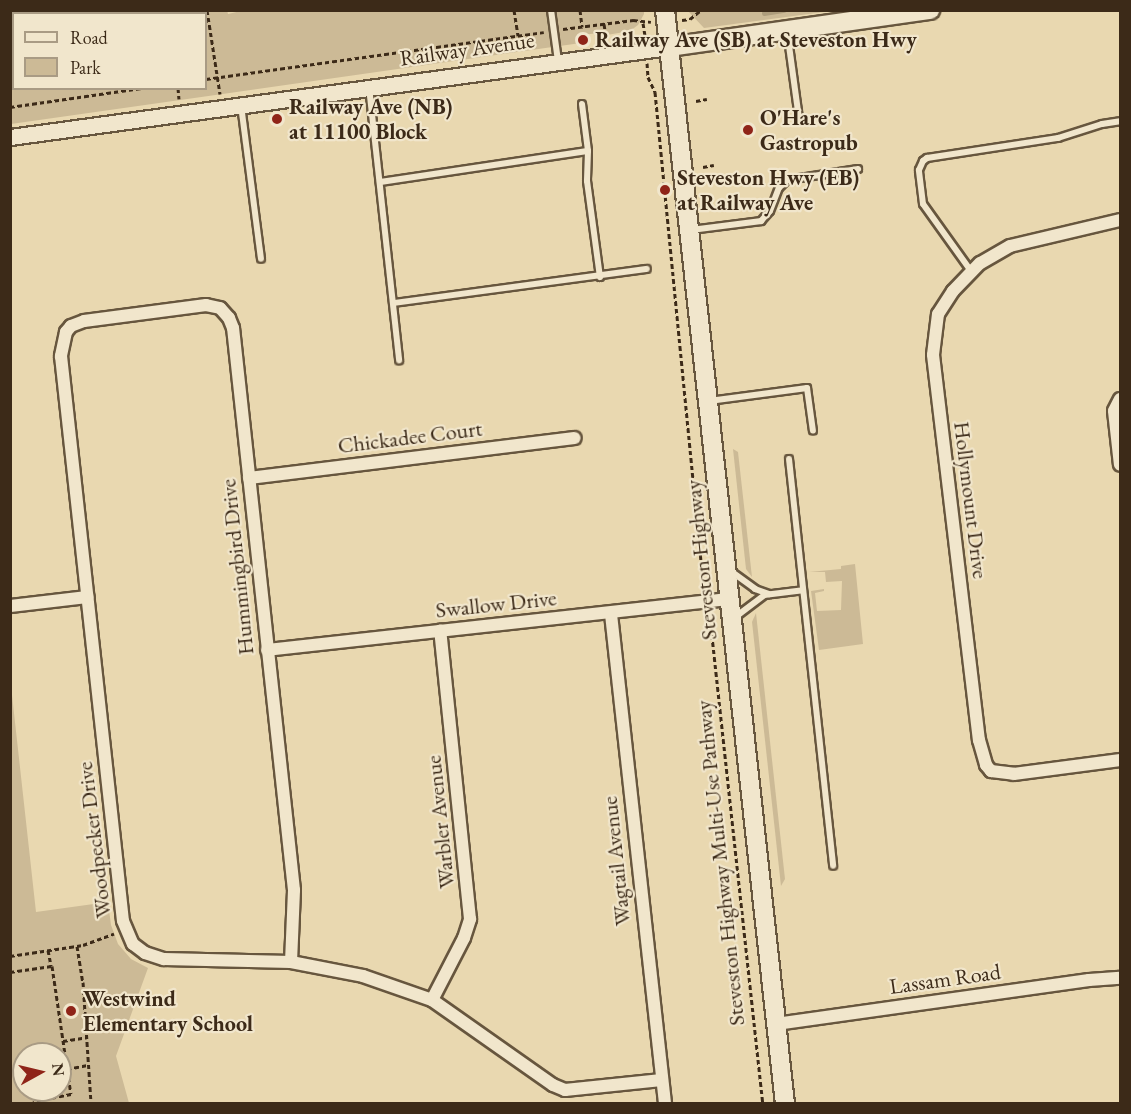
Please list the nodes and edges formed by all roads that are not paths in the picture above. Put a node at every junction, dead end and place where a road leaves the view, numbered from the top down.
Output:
1 (551, 10) edge
2 (665, 10) edge
3 (930, 10) edge
4 (787, 31) junction
5 (669, 47) junction
6 (558, 62) junction
7 (369, 87) junction
8 (582, 104) dead end
9 (240, 105) junction
10 (799, 119) dead end
11 (1120, 121) edge
12 (10, 137) edge
13 (588, 151) junction
14 (858, 169) dead end
15 (380, 182) junction
16 (1120, 220) edge
17 (690, 230) junction
18 (261, 259) dead end
19 (647, 269) dead end
20 (971, 272) junction
21 (600, 277) junction
22 (394, 303) junction
23 (84, 321) joint
24 (399, 360) dead end
25 (1120, 399) edge
26 (708, 401) junction
27 (813, 431) dead end
28 (575, 438) dead end
29 (789, 459) dead end
30 (1120, 465) edge
31 (249, 478) junction
32 (726, 568) junction
33 (803, 590) junction
34 (770, 594) junction
35 (87, 597) junction
36 (729, 599) junction
37 (10, 606) edge
38 (611, 614) junction
39 (731, 621) junction
40 (440, 631) junction
41 (267, 650) junction
42 (1120, 760) edge
43 (833, 866) dead end
44 (291, 963) junction
45 (1120, 978) edge
46 (432, 1000) junction
47 (776, 1024) junction
48 (661, 1080) junction
49 (665, 1104) edge
50 (785, 1104) edge

1 - 6 lane
2 - 5 main road, Steveston Highway
3 - 4 main road, Railway Avenue
4 - 5 main road, Railway Avenue
4 - 10 lane
5 - 6 street, Railway Avenue
5 - 17 main road, Steveston Highway
6 - 7 street, Railway Avenue
7 - 9 street, Railway Avenue
7 - 15 lane
8 - 13 lane
9 - 12 street, Railway Avenue
9 - 18 lane
11 - 20 lane
13 - 15 lane
13 - 21 lane
14 - 17 lane
15 - 22 lane
16 - 20 street, Hollymount Drive
17 - 26 main road, Steveston Highway
19 - 21 lane
20 - 42 street, Hollymount Drive
21 - 22 lane
22 - 24 lane
23 - 31 street, Hummingbird Drive
23 - 35 street, Woodpecker Drive
25 - 30 street
26 - 27 lane
26 - 32 main road, Steveston Highway
28 - 31 street, Chickadee Court
29 - 33 lane
31 - 41 street, Hummingbird Drive
32 - 34 lane
32 - 36 main road, Steveston Highway
33 - 34 lane
33 - 43 lane
34 - 39 lane
35 - 37 street
35 - 44 street, Woodpecker Drive
36 - 38 street, Swallow Drive
36 - 39 main road, Steveston Highway
38 - 40 street, Swallow Drive
38 - 48 street, Wagtail Avenue
39 - 47 main road, Steveston Highway
40 - 41 street, Swallow Drive
40 - 46 street, Warbler Avenue
41 - 44 street, Hummingbird Drive
44 - 46 street, Woodpecker Drive
45 - 47 street, Lassam Road
46 - 48 street, Woodpecker Drive
47 - 50 main road, Steveston Highway
48 - 49 street, Wagtail Avenue

